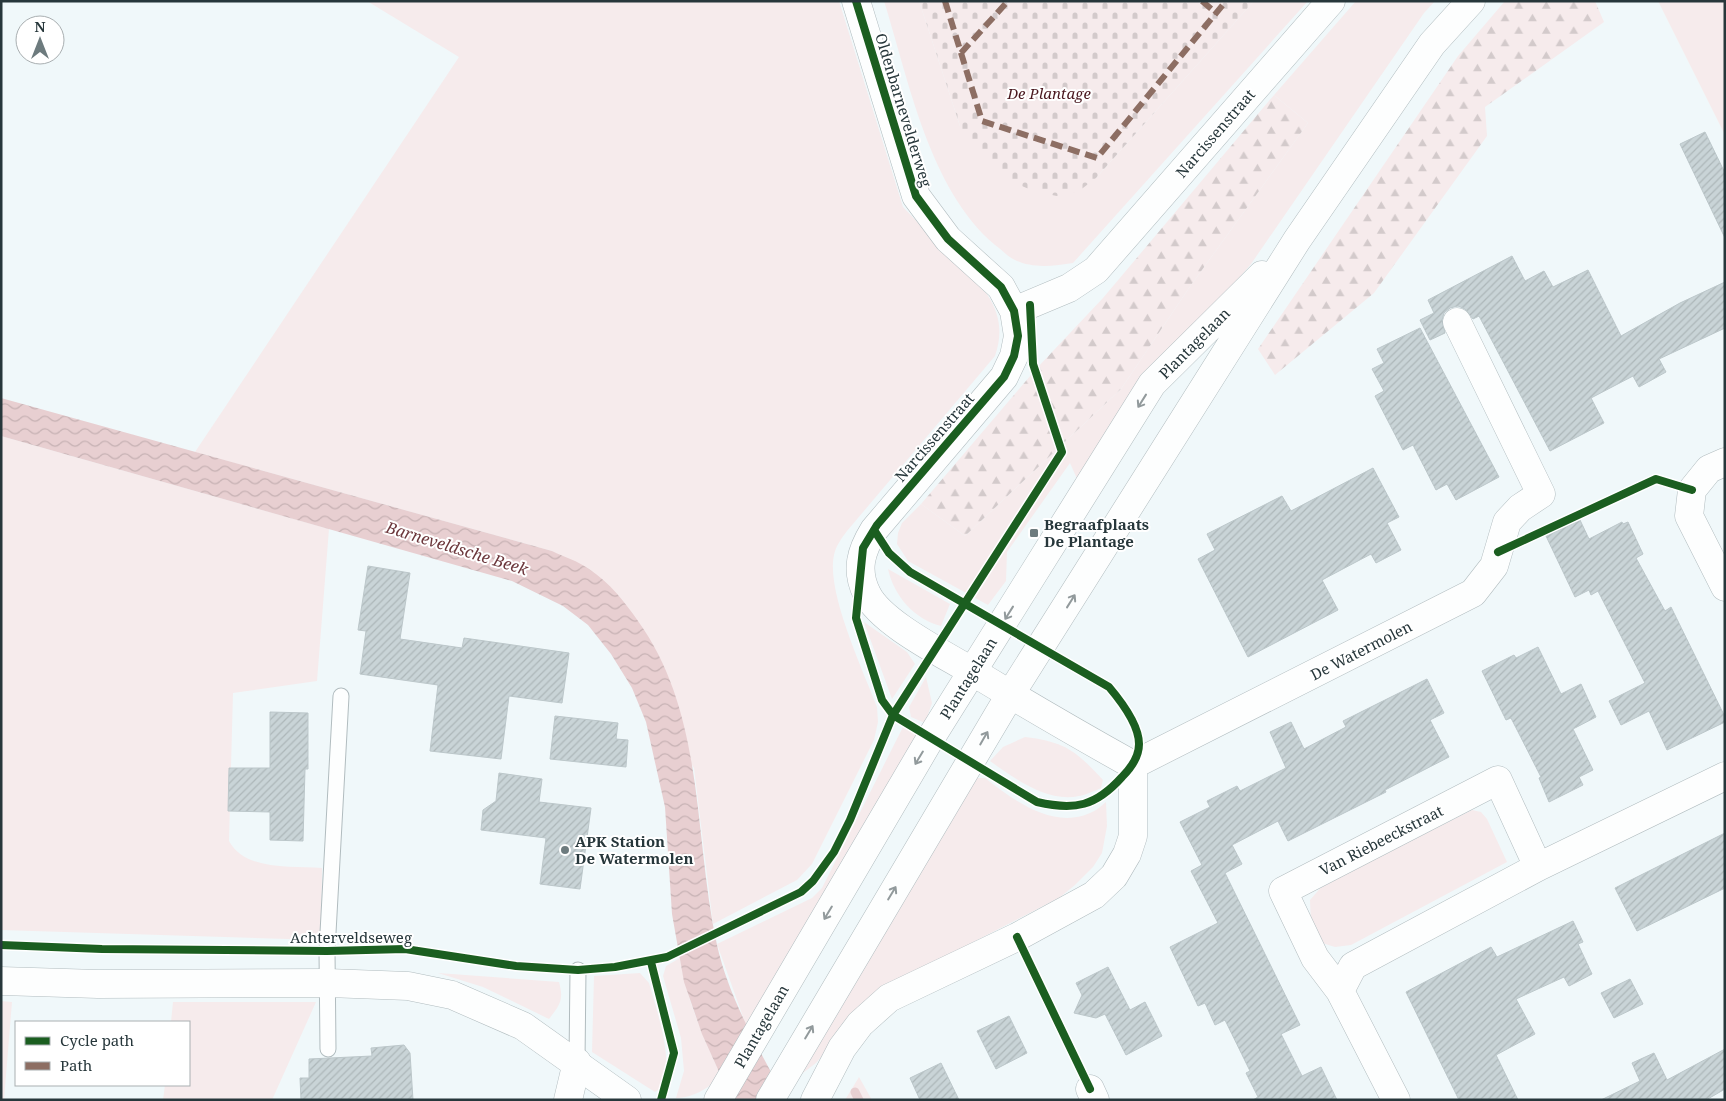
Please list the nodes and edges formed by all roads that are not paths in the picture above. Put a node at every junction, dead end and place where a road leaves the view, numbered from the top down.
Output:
1 (856, 1) edge
2 (1331, 1) edge
3 (1471, 1) edge
4 (1297, 240) junction
5 (1014, 311) junction
6 (1457, 322) dead end
7 (1725, 462) edge
8 (1725, 586) edge
9 (972, 672) junction
10 (1010, 695) junction
11 (341, 696) dead end
12 (1134, 765) junction
13 (1725, 776) edge
14 (1538, 867) junction
15 (578, 970) dead end
16 (1, 980) edge
17 (328, 983) junction
18 (1340, 991) junction
19 (328, 1049) dead end
20 (577, 1062) junction
21 (719, 1098) edge
22 (568, 1100) edge
23 (627, 1100) edge
24 (770, 1100) edge
25 (815, 1100) edge
26 (1396, 1100) edge

1 - 5 street, Oldenbarnevelderweg
2 - 5 street, Narcissenstraat
3 - 4 street, Plantagelaan
4 -> 9 street, Plantagelaan
10 -> 4 street, Plantagelaan
5 - 9 street, Narcissenstraat
6 - 12 street, De Watermolen
7 - 8 street
9 - 10 street
9 -> 21 street, Plantagelaan
10 - 12 street
24 -> 10 street, Plantagelaan
11 - 17 lane
12 - 25 street
13 - 14 street
14 - 18 street
14 - 18 street, Van Riebeeckstraat
15 - 20 lane
16 - 17 street
17 - 19 lane
17 - 20 street
18 - 26 street, Van Riebeeckstraat
20 - 22 street
20 - 23 street

